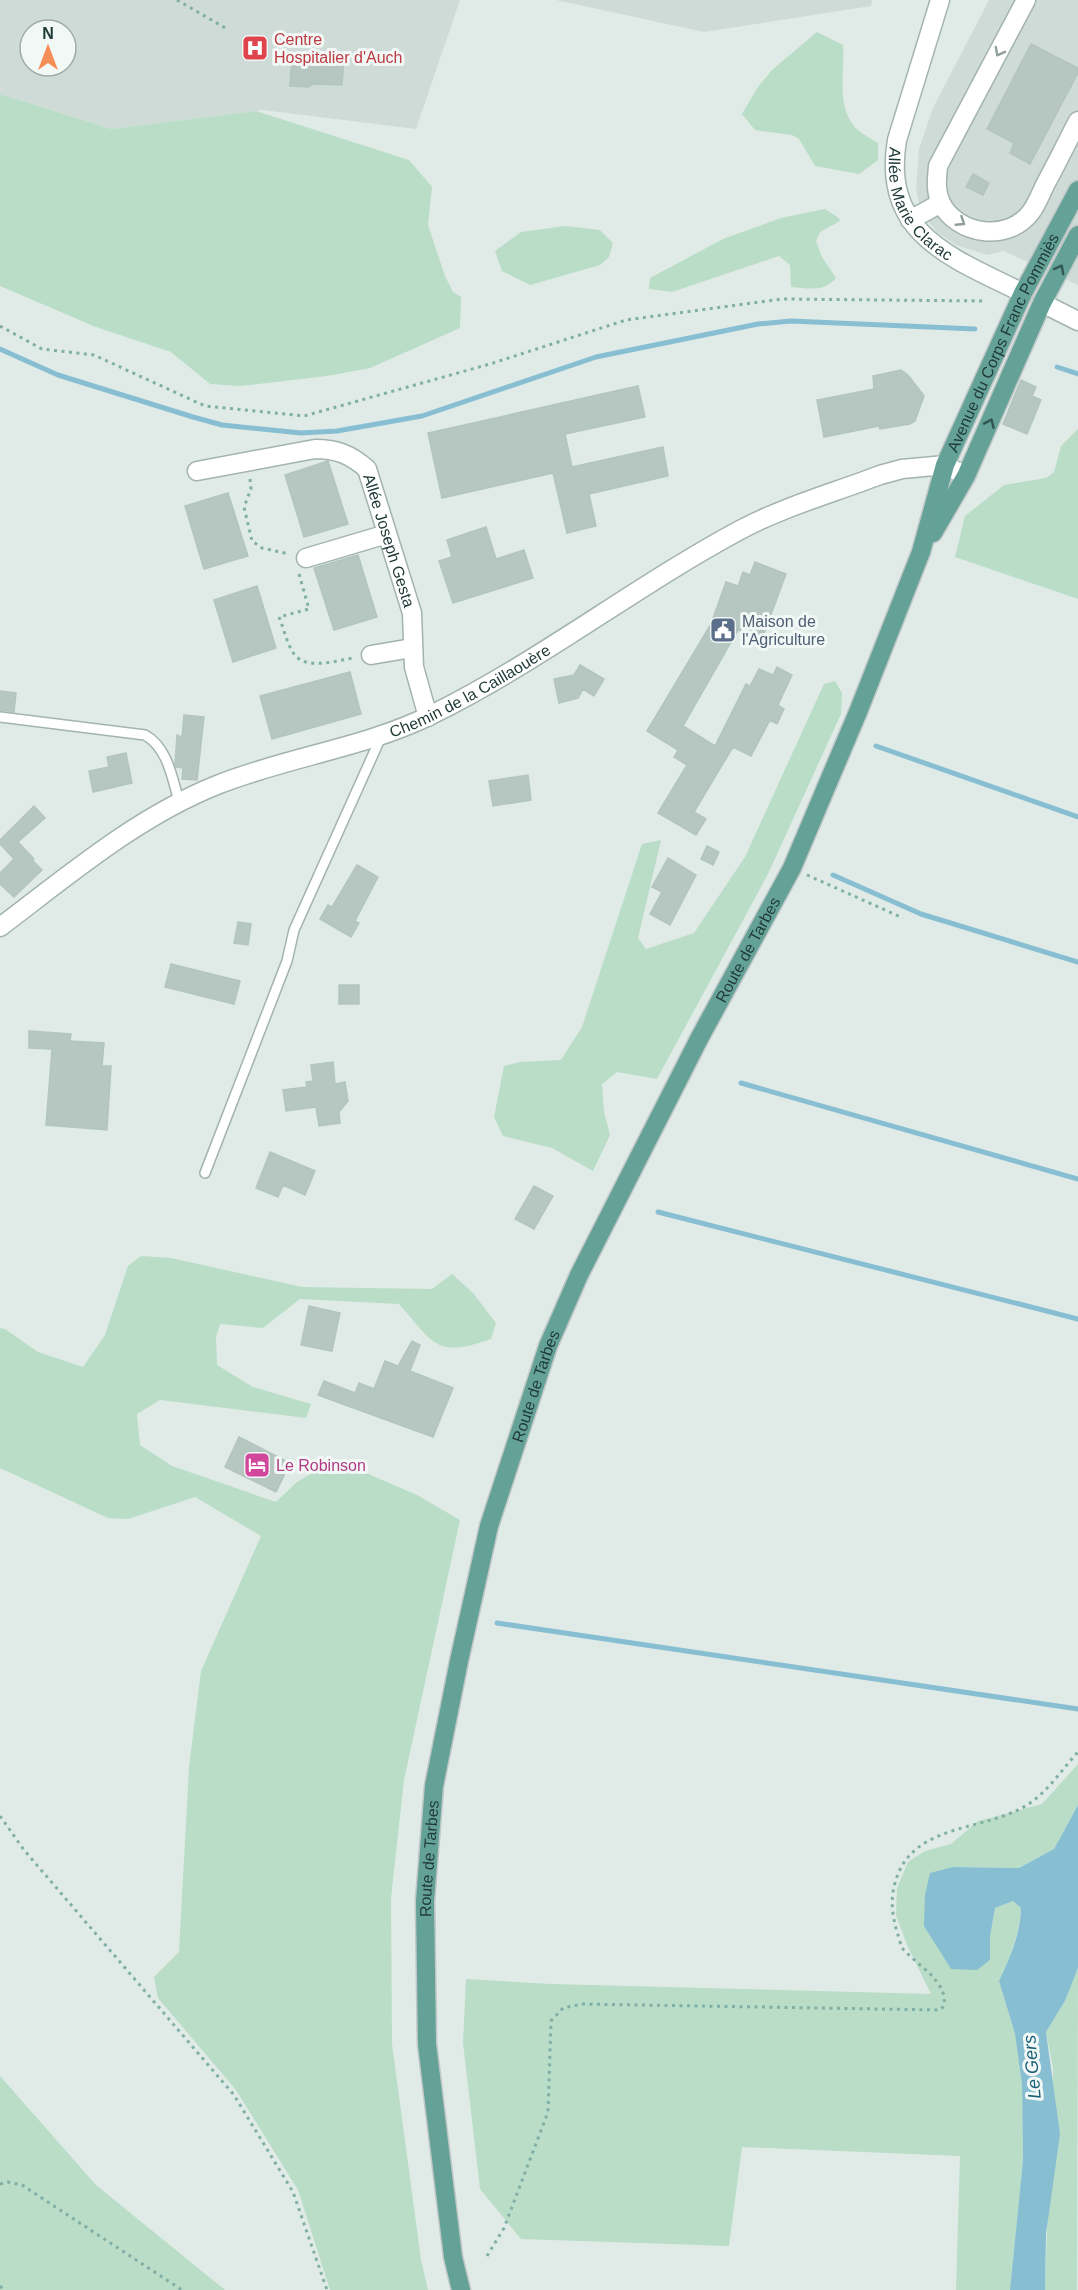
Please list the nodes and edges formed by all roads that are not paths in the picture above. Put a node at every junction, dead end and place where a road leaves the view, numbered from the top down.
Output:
1 (940, 0) edge
2 (1026, 0) edge
3 (1078, 121) edge
4 (1078, 190) edge
5 (941, 203) junction
6 (910, 220) junction
7 (1078, 235) edge
8 (1023, 293) junction
9 (1042, 303) junction
10 (1078, 321) edge
11 (945, 465) junction
12 (196, 471) dead end
13 (966, 476) junction
14 (387, 534) junction
15 (921, 552) junction
16 (306, 558) road end
17 (412, 648) junction
18 (371, 655) road end
19 (0, 717) edge
20 (428, 717) junction
21 (382, 735) junction
22 (179, 801) junction
23 (0, 927) edge
24 (205, 1173) dead end
25 (460, 2290) edge

1 - 6 street, Allée Marie Clarac
2 -> 5 street
5 -> 3 street
4 - 8 main road, Avenue du Corps Franc Pommiès
5 - 6 street
6 - 8 street, Allée Marie Clarac
9 -> 7 main road, Avenue du Corps Franc Pommiès
8 - 11 main road, Avenue du Corps Franc Pommiès
9 - 10 street
13 -> 9 main road, Avenue du Corps Franc Pommiès
11 - 13 street
11 - 15 main road, Route de Tarbes
11 - 20 street, Chemin de la Caillaouère
12 - 14 street, Allée Joseph Gesta
13 - 15 main road, Route de Tarbes
14 - 16 street
14 - 17 street, Allée Joseph Gesta
15 - 25 main road, Route de Tarbes
17 - 18 street
17 - 20 street, Allée Joseph Gesta
19 - 22 lane
20 - 21 street, Chemin de la Caillaouère
21 - 22 street, Chemin de la Caillaouère
21 - 24 lane
22 - 23 street, Chemin de la Caillaouère

